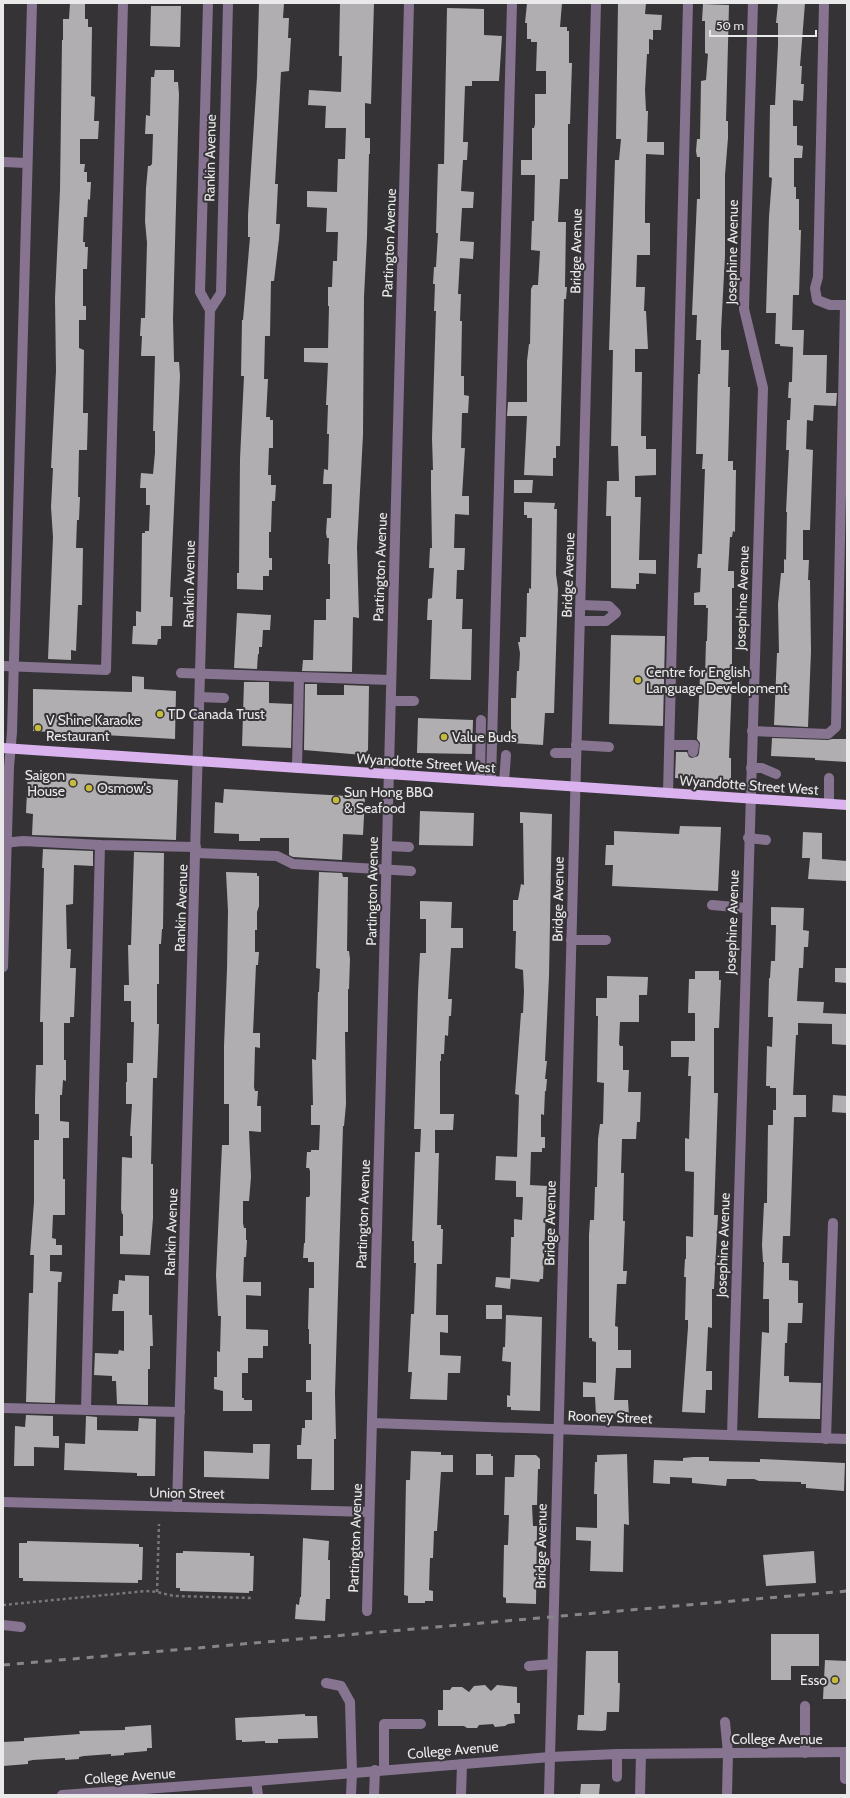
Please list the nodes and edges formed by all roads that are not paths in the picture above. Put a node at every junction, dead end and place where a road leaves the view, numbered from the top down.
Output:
1 (32, 3) edge
2 (123, 3) edge
3 (208, 3) edge
4 (228, 3) edge
5 (409, 3) edge
6 (512, 3) edge
7 (596, 3) edge
8 (688, 3) edge
9 (753, 3) edge
10 (824, 3) edge
11 (3, 162) edge
12 (27, 163) junction
13 (846, 305) edge
14 (210, 310) junction
15 (581, 605) junction
16 (580, 621) junction
17 (8, 666) edge
18 (181, 672) dead end
19 (201, 673) junction
20 (298, 677) junction
21 (391, 680) junction
22 (200, 698) junction
23 (224, 698) dead end
24 (391, 701) junction
25 (414, 701) dead end
26 (7, 714) edge
27 (481, 720) dead end
28 (752, 731) junction
29 (670, 745) junction
30 (609, 747) dead end
31 (7, 749) edge
32 (576, 749) junction
33 (693, 752) dead end
34 (555, 753) dead end
35 (506, 754) dead end
36 (199, 762) junction
37 (297, 768) junction
38 (751, 768) junction
39 (389, 774) junction
40 (776, 774) dead end
41 (829, 778) dead end
42 (480, 780) junction
43 (491, 781) junction
44 (504, 782) junction
45 (575, 787) junction
46 (668, 793) junction
47 (750, 799) junction
48 (829, 804) junction
49 (847, 805) edge
50 (5, 816) edge
51 (748, 838) junction
52 (766, 840) dead end
53 (5, 843) edge
54 (100, 845) junction
55 (387, 846) junction
56 (409, 847) dead end
57 (196, 850) junction
58 (386, 869) junction
59 (411, 871) dead end
60 (712, 905) dead end
61 (746, 908) junction
62 (571, 940) junction
63 (606, 940) dead end
64 (3, 968) edge
65 (833, 1223) dead end
66 (3, 1408) edge
67 (86, 1410) junction
68 (180, 1412) junction
69 (372, 1423) junction
70 (558, 1429) junction
71 (732, 1435) junction
72 (826, 1439) junction
73 (847, 1439) edge
74 (3, 1502) edge
75 (177, 1507) junction
76 (369, 1512) junction
77 (367, 1611) dead end
78 (3, 1624) edge
79 (21, 1627) dead end
80 (552, 1664) junction
81 (529, 1666) dead end
82 (326, 1683) dead end
83 (805, 1706) dead end
84 (725, 1722) dead end
85 (421, 1724) dead end
86 (846, 1752) edge
87 (728, 1753) junction
88 (805, 1753) junction
89 (617, 1754) junction
90 (641, 1754) junction
91 (550, 1757) junction
92 (462, 1764) junction
93 (380, 1770) junction
94 (352, 1773) junction
95 (617, 1777) dead end
96 (845, 1779) dead end
97 (256, 1781) junction
98 (62, 1795) edge
99 (258, 1795) edge
100 (351, 1795) edge
101 (374, 1795) edge
102 (461, 1795) edge
103 (549, 1795) edge
104 (640, 1795) edge
105 (727, 1795) edge

1 - 12 street
2 - 17 street
3 - 14 street, Rankin Avenue
4 - 14 street, Rankin Avenue
5 - 21 street, Partington Avenue
6 - 43 street
7 - 15 street, Bridge Avenue
8 - 29 street
9 - 28 street, Josephine Avenue
10 - 13 street
11 - 12 street
12 - 17 street
13 - 28 street
14 - 19 street, Rankin Avenue
15 - 16 street, Bridge Avenue
15 - 16 street
16 - 32 street, Bridge Avenue
17 - 26 street
18 - 19 street
19 - 20 street
19 - 22 street, Rankin Avenue
20 - 21 street
20 - 37 street
21 - 24 street, Partington Avenue
22 - 23 street
22 - 36 street, Rankin Avenue
24 - 25 street
24 - 39 street, Partington Avenue
26 - 31 street
27 - 42 street
28 - 38 street, Josephine Avenue
29 - 33 street
29 - 46 street
30 - 32 street
31 - 36 main road, Wyandotte Street West
31 - 50 street
32 - 34 street
32 - 45 street, Bridge Avenue
35 - 44 street
36 - 37 main road, Wyandotte Street West
36 - 57 street, Rankin Avenue
37 - 39 main road, Wyandotte Street West
38 - 40 street
38 - 47 street, Josephine Avenue
39 - 42 main road, Wyandotte Street West
39 - 55 street, Partington Avenue
41 - 48 street
42 - 43 main road, Wyandotte Street West
43 - 44 main road, Wyandotte Street West
44 - 45 main road, Wyandotte Street West
45 - 46 main road, Wyandotte Street West
45 - 62 street, Bridge Avenue
46 - 47 main road, Wyandotte Street West
47 - 48 main road, Wyandotte Street West
47 - 51 street, Josephine Avenue
48 - 49 main road, Wyandotte Street West
50 - 53 street
51 - 52 street
51 - 61 street, Josephine Avenue
53 - 54 street
53 - 64 street
54 - 57 street
54 - 67 street
55 - 56 street
55 - 58 street, Partington Avenue
57 - 58 street
57 - 68 street, Rankin Avenue
58 - 59 street
58 - 69 street, Partington Avenue
60 - 61 street
61 - 71 street, Josephine Avenue
62 - 63 street
62 - 70 street, Bridge Avenue
65 - 72 street
66 - 67 street
67 - 68 street
68 - 75 street, Rankin Avenue
69 - 70 street, Rooney Street
69 - 76 street, Partington Avenue
70 - 71 street, Rooney Street
70 - 80 street, Bridge Avenue
71 - 72 street, Rooney Street
72 - 73 street, Rooney Street
74 - 75 street, Union Street
75 - 76 street, Union Street
76 - 77 street, Partington Avenue
78 - 79 street
80 - 81 street
80 - 91 street, Bridge Avenue
82 - 94 street
83 - 88 street
84 - 87 street
85 - 93 street
86 - 88 street, College Avenue
86 - 96 street
87 - 88 street, College Avenue
87 - 90 street, College Avenue
87 - 105 street
89 - 90 street, College Avenue
89 - 91 street, College Avenue
89 - 95 street
90 - 104 street
91 - 92 street, College Avenue
91 - 103 street, Bridge Avenue
92 - 93 street, College Avenue
92 - 102 street
93 - 94 street, College Avenue
93 - 101 street
94 - 97 street, College Avenue
94 - 100 street
97 - 98 street, College Avenue
97 - 99 street

